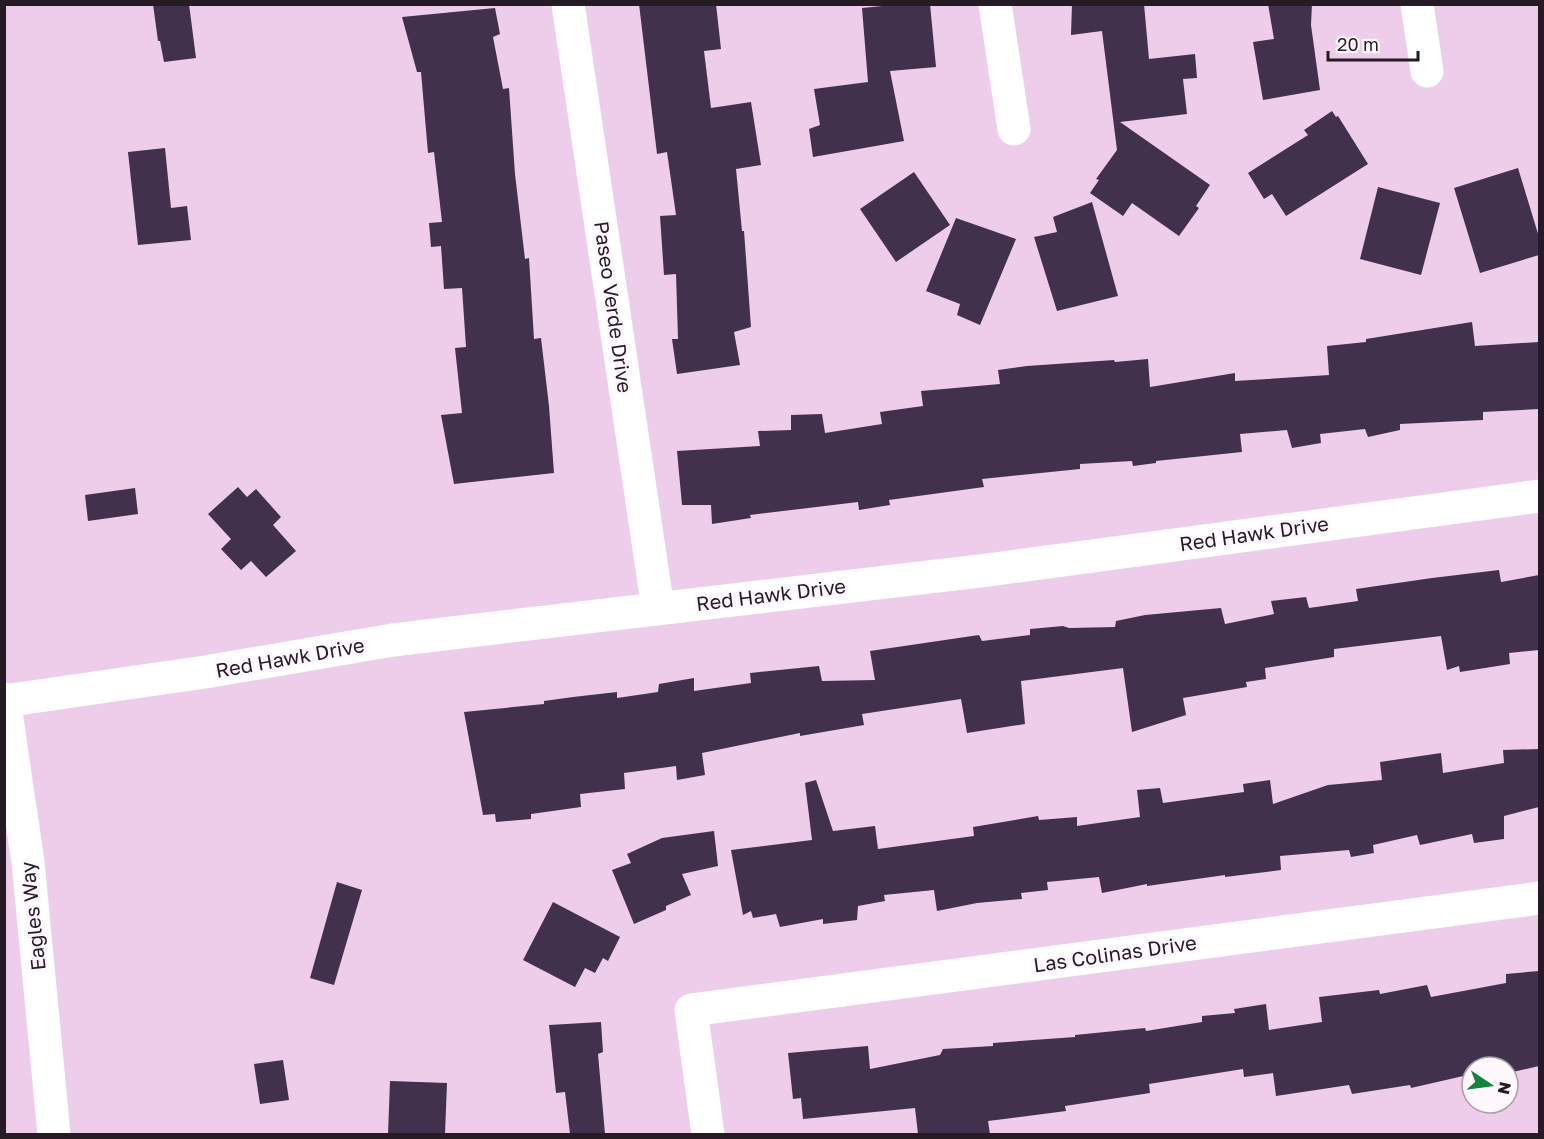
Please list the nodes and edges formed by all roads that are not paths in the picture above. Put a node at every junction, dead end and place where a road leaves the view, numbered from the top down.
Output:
1 (568, 4) edge
2 (995, 4) edge
3 (1417, 4) edge
4 (1427, 70) dead end
5 (1014, 129) dead end
6 (1539, 496) edge
7 (658, 609) junction
8 (5, 700) edge
9 (1539, 898) edge
10 (54, 1134) edge
11 (708, 1134) edge

1 - 7 street, Paseo Verde Drive
2 - 5 street
3 - 4 street
6 - 7 street, Red Hawk Drive
7 - 8 street, Red Hawk Drive
8 - 10 street, Eagles Way
9 - 11 street, Las Colinas Drive

